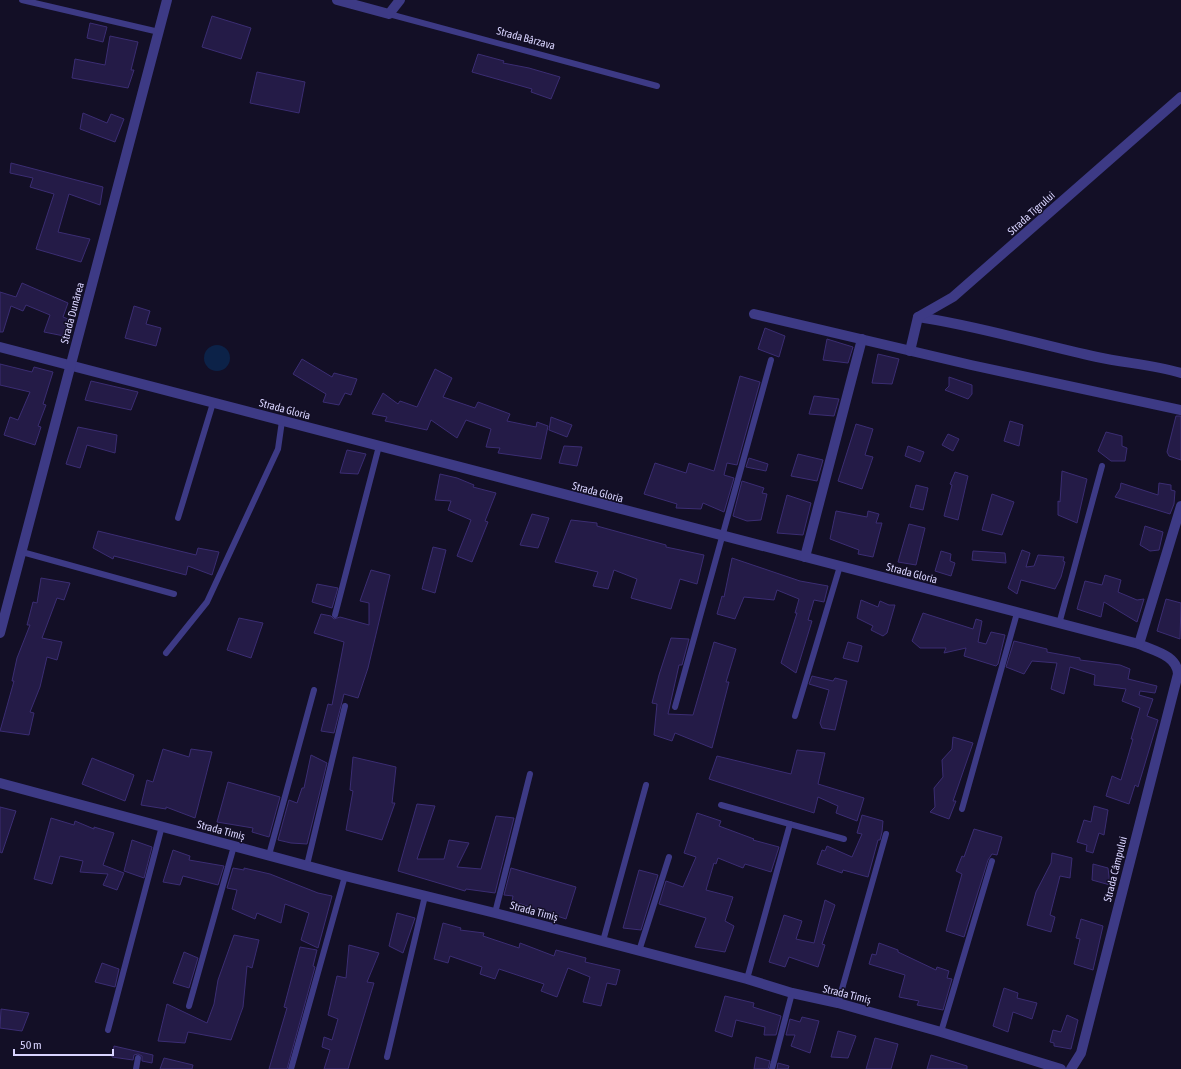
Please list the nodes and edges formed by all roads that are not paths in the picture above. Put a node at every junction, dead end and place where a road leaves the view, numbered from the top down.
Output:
1 (22, 0) edge
2 (168, 0) edge
3 (337, 0) edge
4 (400, 0) edge
5 (389, 14) junction
6 (159, 32) junction
7 (657, 86) dead end
8 (1181, 97) edge
9 (754, 314) dead end
10 (918, 317) junction
11 (862, 339) junction
12 (0, 347) edge
13 (910, 350) junction
14 (771, 360) dead end
15 (71, 366) junction
16 (1181, 373) edge
17 (213, 403) junction
18 (1181, 410) edge
19 (282, 421) junction
20 (379, 446) junction
21 (1102, 466) dead end
22 (1181, 506) edge
23 (178, 518) dead end
24 (723, 537) junction
25 (22, 552) junction
26 (806, 557) junction
27 (840, 566) junction
28 (174, 594) dead end
29 (1017, 613) junction
30 (335, 616) dead end
31 (1059, 624) junction
32 (0, 633) edge
33 (1139, 644) junction
34 (166, 653) dead end
35 (1180, 674) edge
36 (314, 690) dead end
37 (345, 706) dead end
38 (675, 707) dead end
39 (795, 716) dead end
40 (530, 774) dead end
41 (0, 783) edge
42 (646, 785) dead end
43 (721, 805) dead end
44 (962, 809) dead end
45 (790, 824) junction
46 (162, 826) junction
47 (886, 834) dead end
48 (844, 839) dead end
49 (234, 846) junction
50 (269, 855) junction
51 (669, 857) dead end
52 (992, 861) dead end
53 (307, 865) junction
54 (345, 876) junction
55 (424, 896) junction
56 (495, 913) junction
57 (603, 942) junction
58 (639, 951) junction
59 (747, 979) junction
60 (792, 993) junction
61 (838, 1003) junction
62 (189, 1006) dead end
63 (108, 1030) dead end
64 (941, 1032) junction
65 (387, 1056) dead end
66 (138, 1058) dead end
67 (136, 1069) edge
68 (291, 1069) edge
69 (772, 1069) edge
70 (1061, 1069) edge
71 (1071, 1069) edge

1 - 6 lane
2 - 6 street, Strada Dunărea
3 - 5 street, Strada Bârzava
4 - 5 street
5 - 7 lane, Strada Bârzava
6 - 15 street, Strada Dunărea
8 - 10 street, Strada Tigrului
9 - 11 street
10 - 13 street
10 - 16 street
11 - 13 street
11 - 26 street
12 - 15 street, Strada Gloria
13 - 18 street
14 - 24 lane
15 - 17 street, Strada Gloria
15 - 25 street, Strada Dunărea
17 - 19 street, Strada Gloria
17 - 23 lane
19 - 20 street, Strada Gloria
19 - 34 lane
20 - 24 street, Strada Gloria
20 - 30 lane
21 - 31 lane
22 - 33 street
24 - 26 street, Strada Gloria
24 - 38 lane
25 - 28 lane
25 - 32 street, Strada Dunărea
26 - 27 street, Strada Gloria
27 - 29 street, Strada Gloria
27 - 39 lane
29 - 31 street, Strada Gloria
29 - 44 lane
31 - 33 street, Strada Gloria
33 - 35 street, Strada Gloria
35 - 71 street, Strada Câmpului
36 - 50 lane
37 - 53 lane
40 - 56 lane
41 - 46 street, Strada Timiș
42 - 57 lane
43 - 45 lane
45 - 48 lane
45 - 59 lane
46 - 49 street, Strada Timiș
46 - 63 lane
47 - 61 lane
49 - 50 street, Strada Timiș
49 - 62 lane
50 - 53 street, Strada Timiș
51 - 58 lane
52 - 64 lane
53 - 54 street, Strada Timiș
54 - 55 street, Strada Timiș
54 - 68 lane
55 - 56 street, Strada Timiș
55 - 65 lane
56 - 57 street, Strada Timiș
57 - 58 street, Strada Timiș
58 - 59 street, Strada Timiș
59 - 60 street, Strada Timiș
60 - 61 street, Strada Timiș
60 - 69 lane
61 - 64 street, Strada Timiș
64 - 70 street, Strada Timiș
66 - 67 lane

